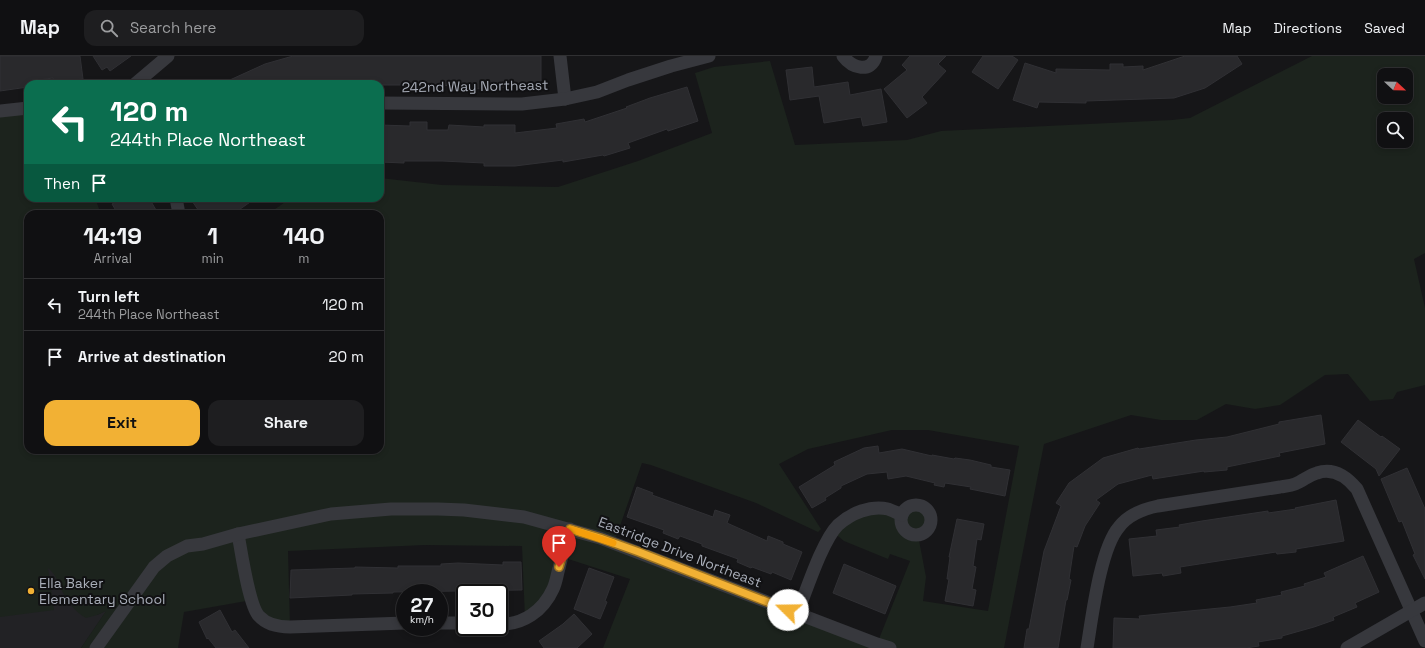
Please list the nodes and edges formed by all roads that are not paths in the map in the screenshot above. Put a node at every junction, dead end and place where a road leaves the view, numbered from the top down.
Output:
1 (168, 56) edge
2 (560, 56) edge
3 (708, 56) edge
4 (843, 56) edge
5 (876, 56) edge
6 (140, 80) edge
7 (565, 99) junction
8 (384, 103) edge
9 (24, 108) edge
10 (0, 111) edge
11 (902, 515) dead end
12 (570, 529) junction
13 (238, 534) junction
14 (1425, 602) edge
15 (1411, 610) junction
16 (798, 614) junction
17 (396, 623) edge
18 (508, 624) edge
19 (1425, 641) edge
20 (96, 648) edge
21 (890, 648) edge
22 (1086, 648) edge
23 (1347, 648) edge

1 - 6 street
2 - 7 street
3 - 7 street, 242nd Way Northeast
4 - 5 street
7 - 8 street, 242nd Way Northeast
9 - 10 street
11 - 16 street
12 - 13 street, Eastridge Drive Northeast
12 - 16 street, Eastridge Drive Northeast
12 - 18 street
13 - 17 street
13 - 20 street, Eastridge Drive Northeast
14 - 15 street
15 - 19 street
15 - 22 street
15 - 23 street
16 - 21 street, Eastridge Drive Northeast

